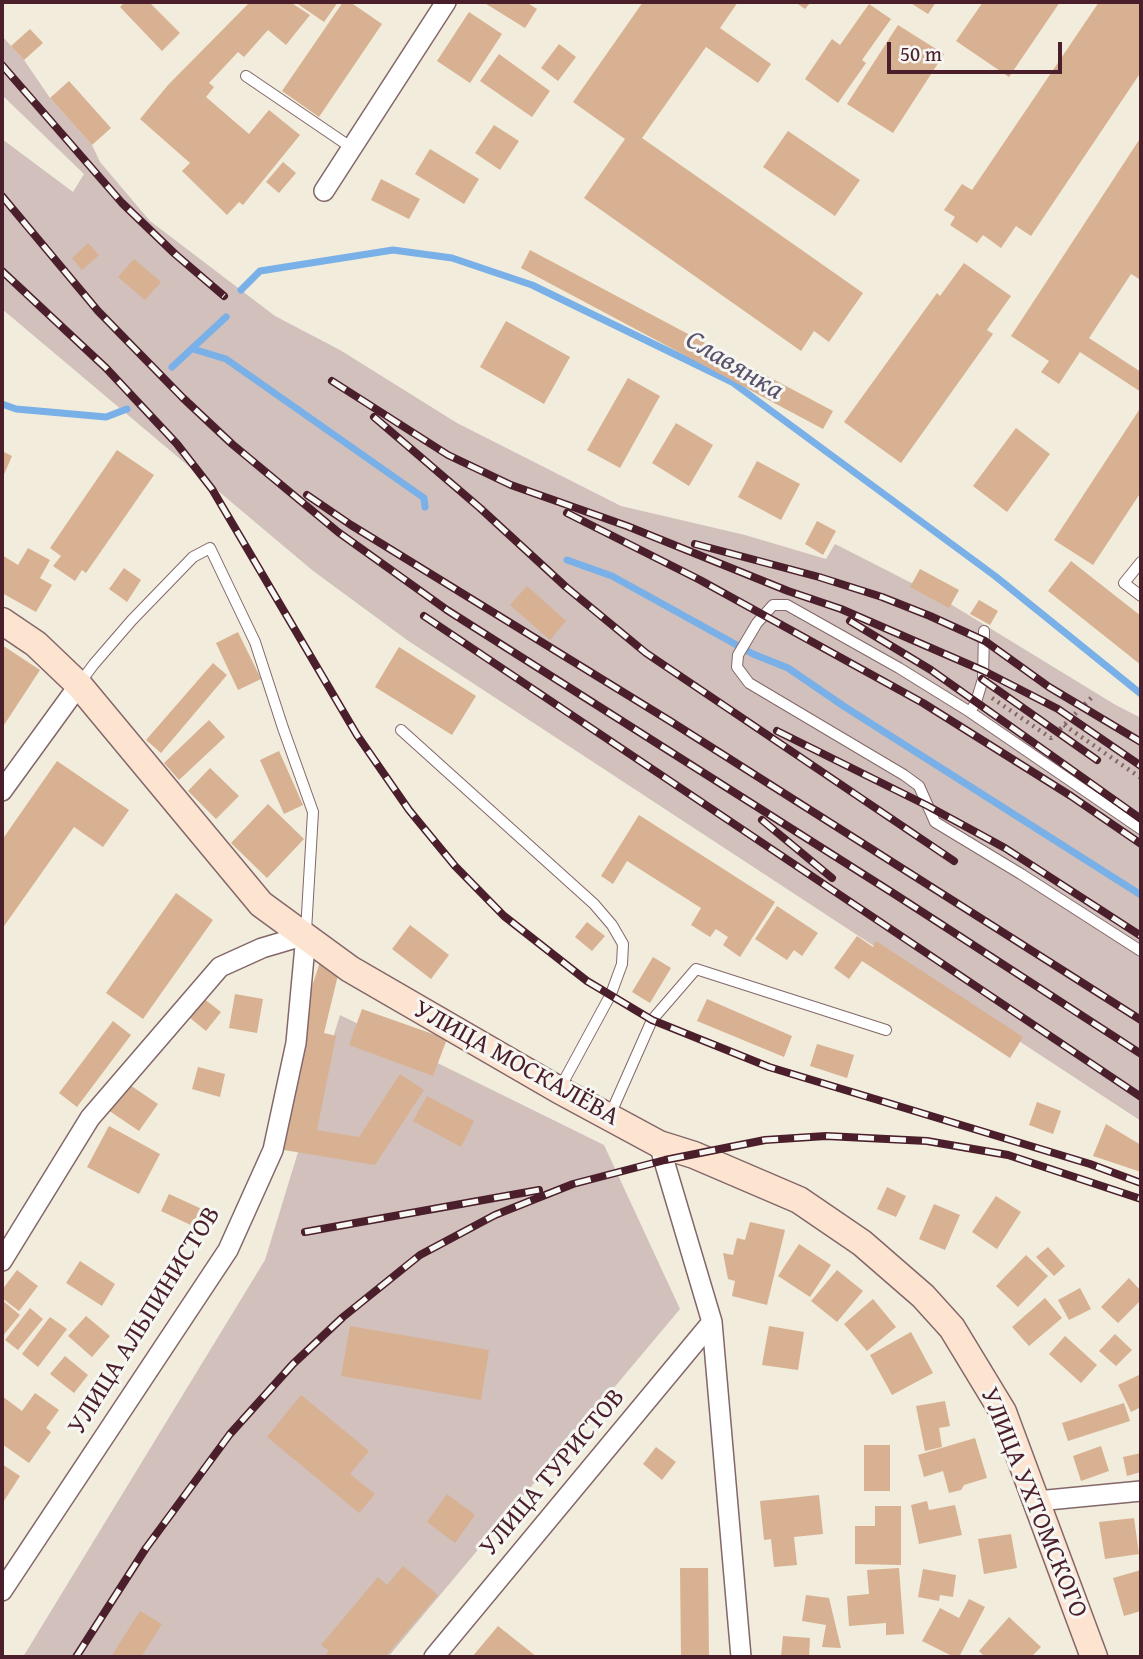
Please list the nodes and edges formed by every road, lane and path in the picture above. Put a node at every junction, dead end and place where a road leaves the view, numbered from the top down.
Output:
1 (446, 2) edge
2 (246, 76) dead end
3 (352, 148) junction
4 (324, 191) dead end
5 (1141, 562) edge
6 (1141, 596) edge
7 (2, 621) edge
8 (984, 631) dead end
9 (79, 685) junction
10 (980, 689) junction
11 (1092, 697) dead end
12 (970, 712) junction
13 (1064, 725) junction
14 (401, 730) dead end
15 (1141, 778) edge
16 (2, 791) edge
17 (1141, 829) edge
18 (306, 936) junction
19 (1141, 951) edge
20 (886, 1030) dead end
21 (559, 1090) junction
22 (609, 1117) junction
23 (659, 1144) junction
24 (2, 1261) edge
25 (712, 1322) junction
26 (1141, 1491) edge
27 (1037, 1502) junction
28 (2, 1591) edge
29 (434, 1657) edge
30 (741, 1657) edge
31 (1094, 1657) edge

1 - 3 street
2 - 3 lane
3 - 4 street
5 - 6 lane
7 - 9 street, УЛИЦА МОСКАЛЁВА
8 - 10 lane
9 - 16 street
9 - 18 street, УЛИЦА МОСКАЛЁВА
9 - 18 lane
10 - 12 lane
10 - 13 path
11 - 13 path
12 - 17 lane
12 - 19 lane
13 - 15 path
14 - 21 lane
18 - 21 street, УЛИЦА МОСКАЛЁВА
18 - 24 street
18 - 28 street, УЛИЦА АЛЬПИНИСТОВ
20 - 22 lane
21 - 22 street, УЛИЦА МОСКАЛЁВА
22 - 23 street, УЛИЦА МОСКАЛЁВА
23 - 25 street
23 - 27 street, УЛИЦА УХТОМСКОГО
25 - 29 street, УЛИЦА ТУРИСТОВ
25 - 30 street
26 - 27 street
27 - 31 street, УЛИЦА УХТОМСКОГО

